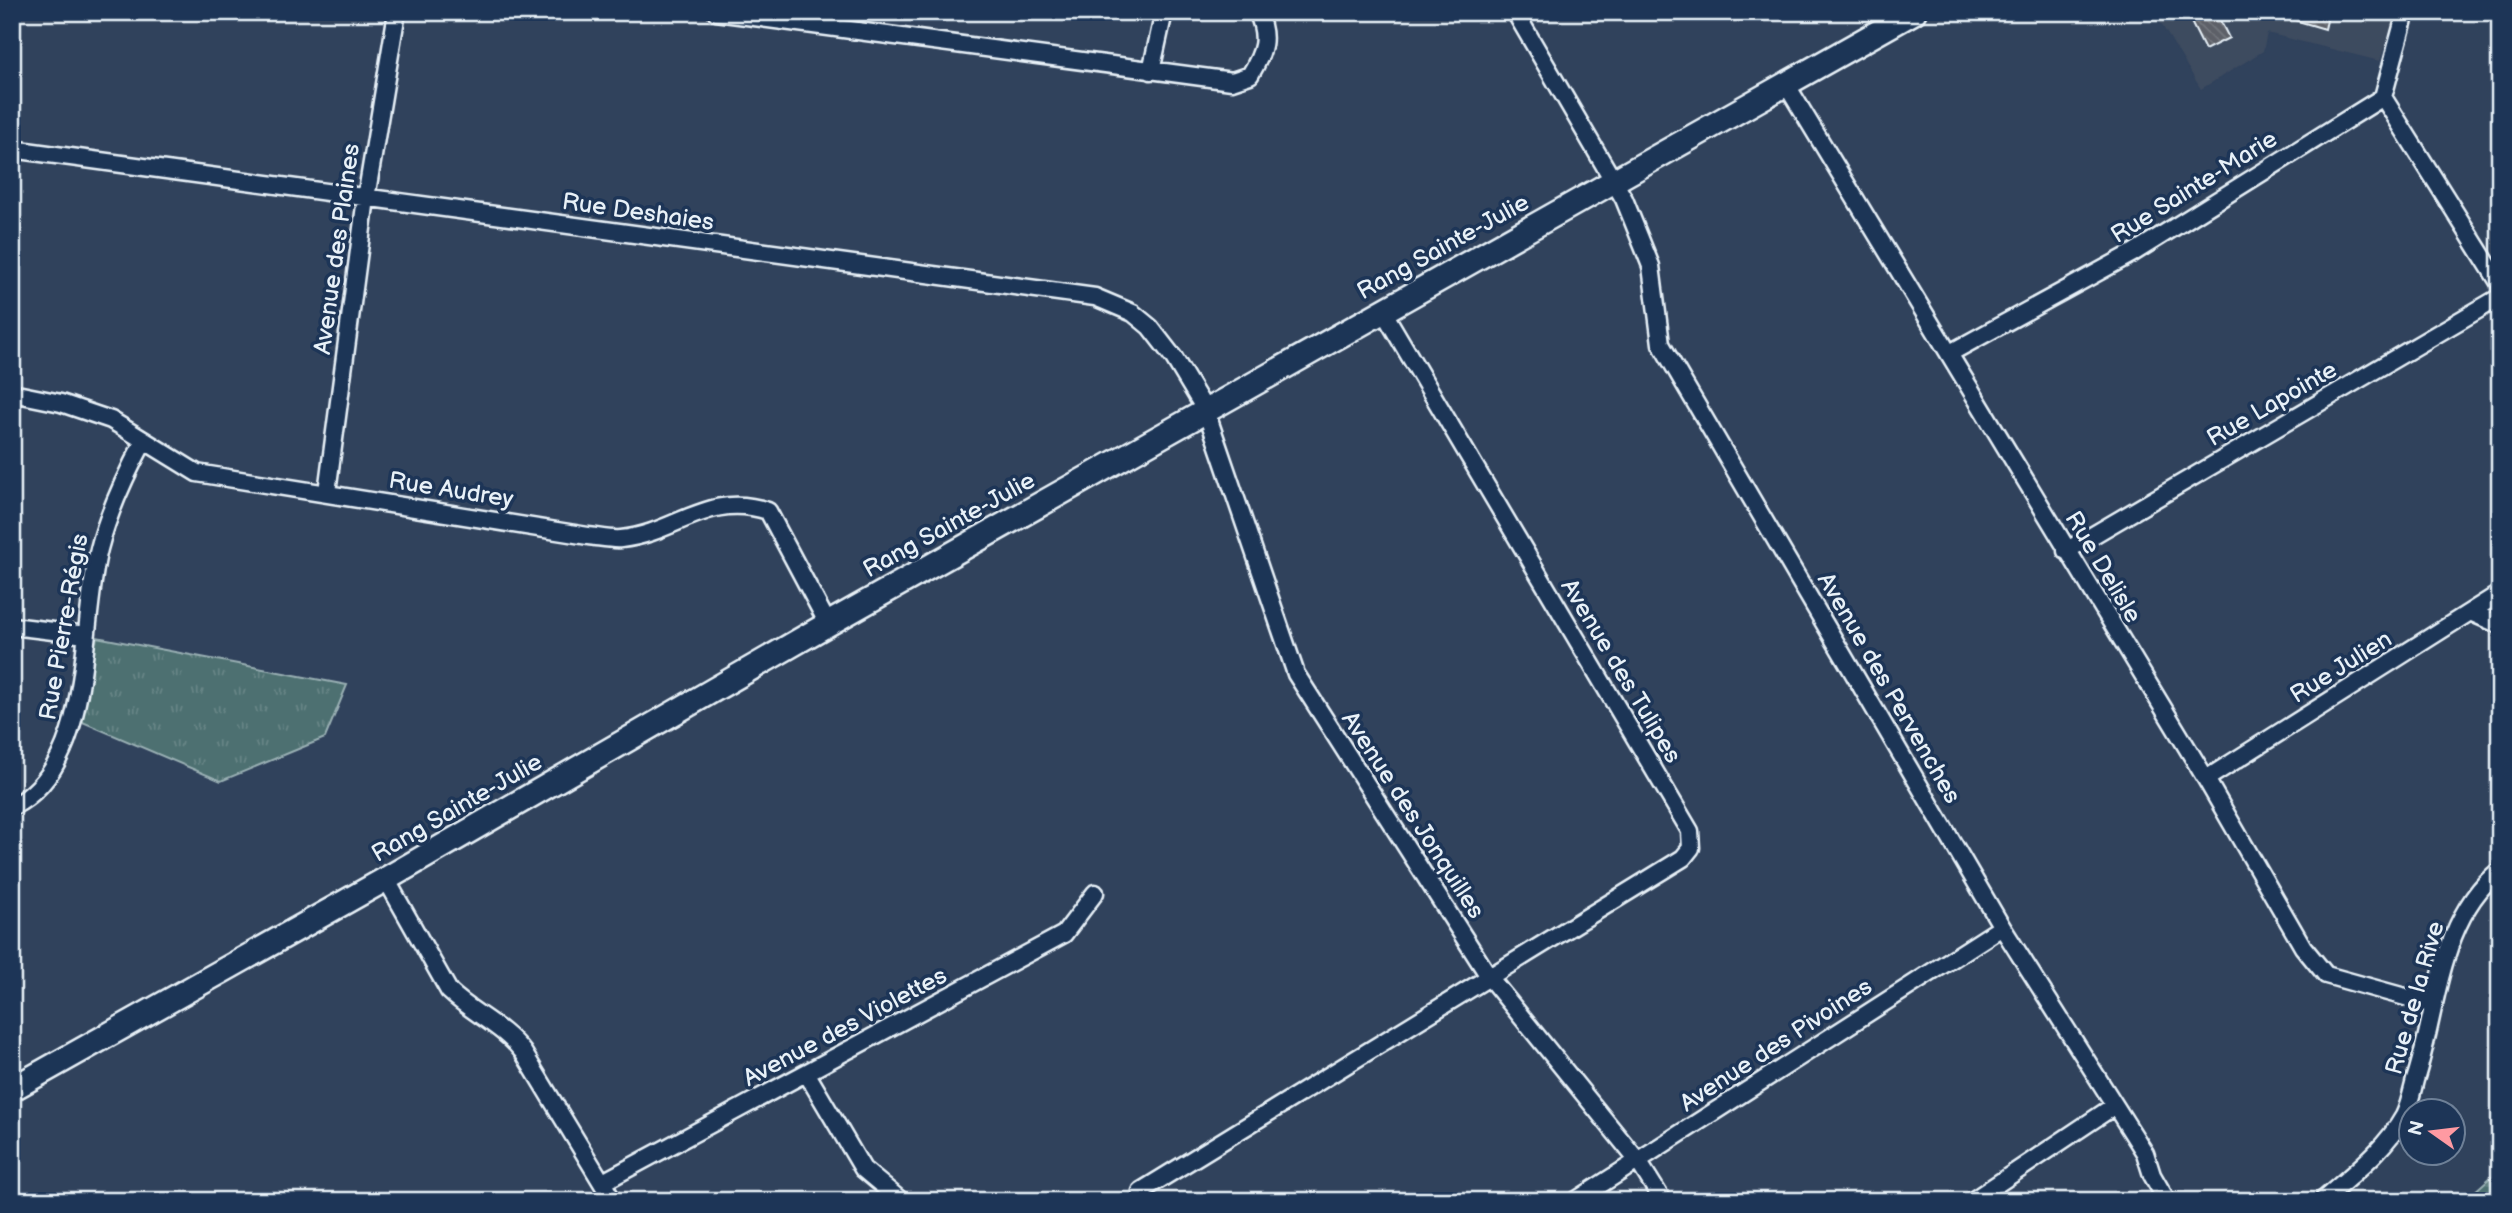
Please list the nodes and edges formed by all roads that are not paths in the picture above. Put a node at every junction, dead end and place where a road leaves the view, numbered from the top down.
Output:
1 (397, 12) edge
2 (716, 12) edge
3 (1164, 12) edge
4 (1257, 12) edge
5 (1515, 12) edge
6 (1914, 12) edge
7 (2406, 12) edge
8 (1151, 71) junction
9 (1786, 84) junction
10 (2383, 97) junction
11 (12, 149) edge
12 (1614, 181) junction
13 (366, 198) junction
14 (2500, 284) edge
15 (2500, 297) edge
16 (1382, 311) junction
17 (1950, 353) junction
18 (12, 393) edge
19 (1206, 411) junction
20 (144, 441) junction
21 (327, 492) junction
22 (2066, 551) junction
23 (2500, 593) edge
24 (2470, 612) junction
25 (828, 624) junction
26 (2500, 625) edge
27 (12, 626) edge
28 (86, 635) junction
29 (2206, 779) junction
30 (12, 807) edge
31 (2500, 870) edge
32 (386, 879) junction
33 (1095, 893) dead end
34 (2002, 927) junction
35 (1490, 978) junction
36 (2434, 1005) junction
37 (807, 1074) junction
38 (12, 1089) edge
39 (2114, 1106) junction
40 (1638, 1161) junction
41 (603, 1182) junction
42 (898, 1199) dead end
43 (613, 1201) edge
44 (1148, 1201) edge
45 (1575, 1201) edge
46 (1663, 1201) edge
47 (1972, 1201) edge
48 (2167, 1201) edge
49 (2322, 1201) edge

1 - 13 street, Avenue des Plaines
2 - 8 street
3 - 8 street
4 - 8 street
5 - 12 street, Avenue des Pervenches
6 - 9 street, Rang Sainte-Julie
7 - 10 street
9 - 12 street, Rang Sainte-Julie
9 - 17 street, Rue Delisle
10 - 14 street
10 - 17 street, Rue Sainte-Marie
11 - 13 street, Rue Deshaies
12 - 16 street, Rang Sainte-Julie
12 - 34 street, Avenue des Pervenches
13 - 19 street, Rue Deshaies
13 - 21 street, Avenue des Plaines
15 - 22 street, Rue Lapointe
16 - 19 street, Rang Sainte-Julie
16 - 35 street, Avenue des Tulipes
17 - 22 street, Rue Delisle
18 - 20 street, Rue Audrey
19 - 25 street, Rang Sainte-Julie
19 - 35 street, Avenue des Jonquilles
20 - 21 street, Rue Audrey
20 - 28 street, Rue Pierre-Régis
21 - 25 street, Rue Audrey
22 - 29 street, Rue Delisle
23 - 24 street, Rue Julien
24 - 26 street
24 - 29 street, Rue Julien
25 - 32 street, Rang Sainte-Julie
27 - 28 street
28 - 30 street, Rue Pierre-Régis
29 - 36 street, Rue Delisle
31 - 36 street, Rue de la Rive
32 - 38 street, Rang Sainte-Julie
32 - 41 street
33 - 37 street, Avenue des Violettes
34 - 39 street, Avenue des Pervenches
34 - 40 street, Avenue des Pivoines
35 - 40 street, Avenue des Jonquilles
35 - 44 street
36 - 49 street, Rue de la Rive
37 - 41 street, Avenue des Violettes
37 - 42 street
39 - 47 street
39 - 48 street, Avenue des Pervenches
40 - 45 street, Avenue des Pivoines
40 - 46 street, Avenue des Jonquilles
41 - 43 street

